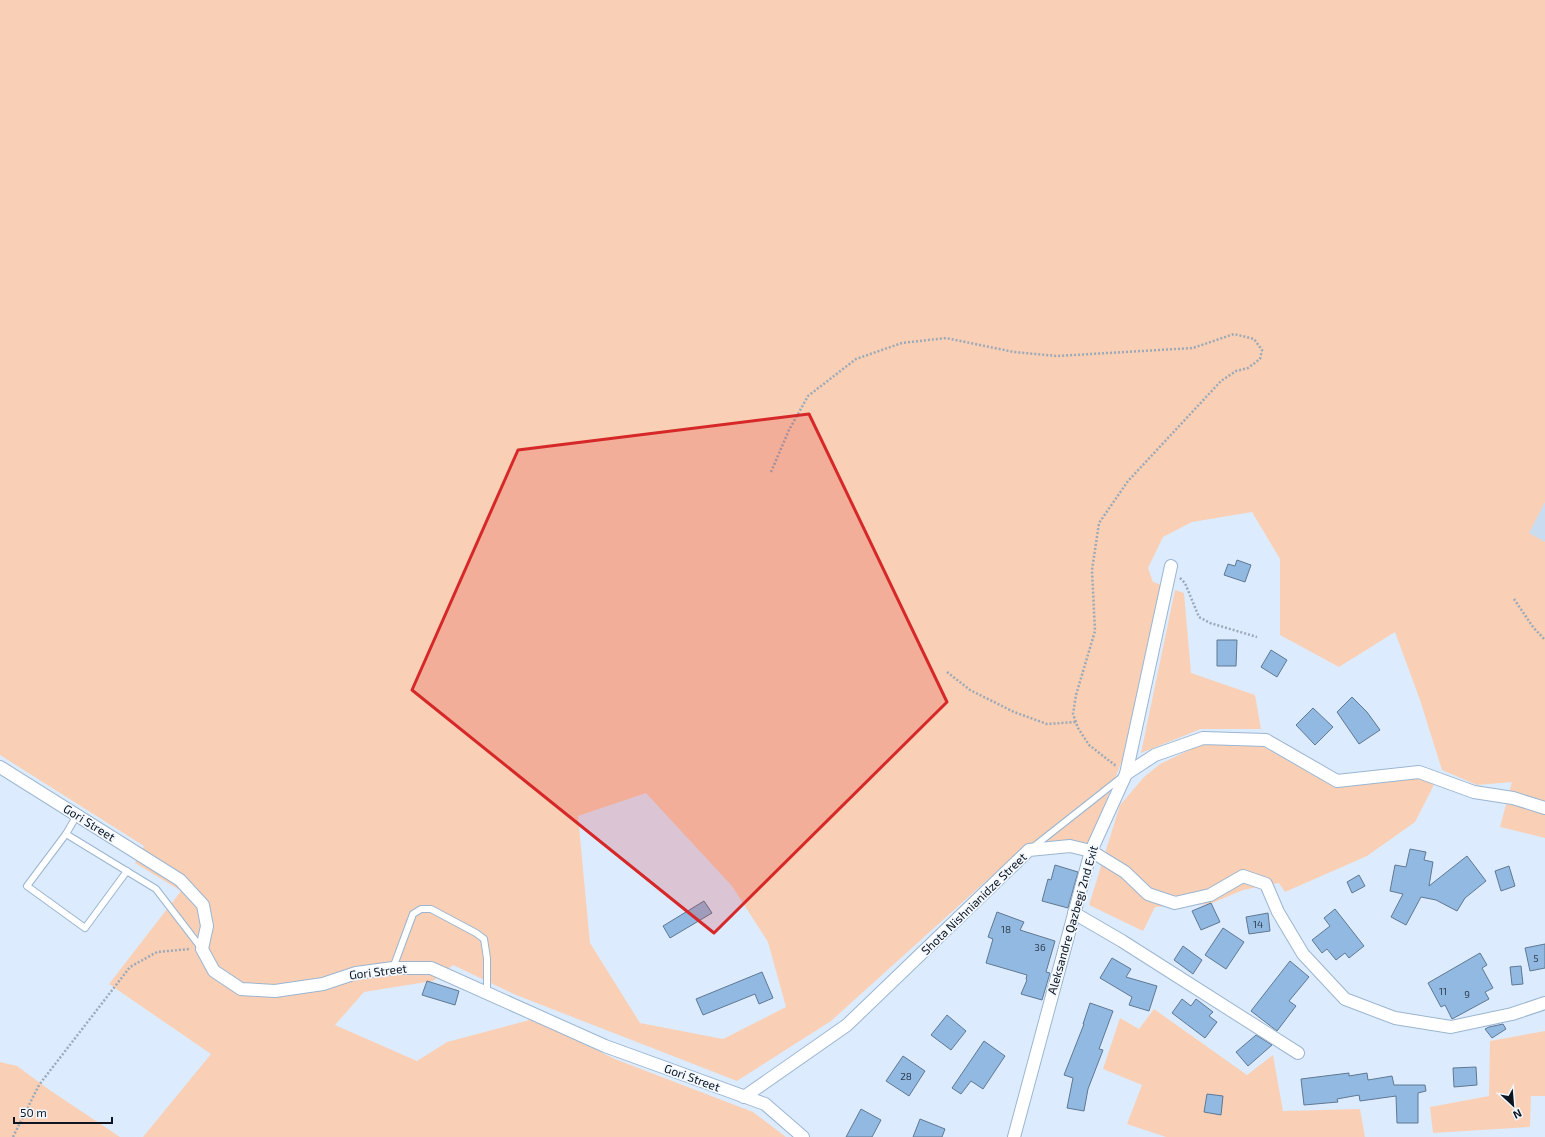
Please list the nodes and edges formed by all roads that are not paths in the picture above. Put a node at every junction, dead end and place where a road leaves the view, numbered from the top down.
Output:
1 (1171, 566) road end
2 (0, 767) edge
3 (1126, 774) junction
4 (1545, 808) edge
5 (77, 816) junction
6 (66, 834) junction
7 (1029, 850) junction
8 (1091, 851) junction
9 (127, 871) junction
10 (1074, 912) junction
11 (202, 949) junction
12 (394, 968) junction
13 (487, 993) junction
14 (1545, 1003) edge
15 (1298, 1054) dead end
16 (744, 1097) junction
17 (803, 1137) edge
18 (1014, 1137) edge

1 - 3 street, Aleksandre Qazbegi 2nd Exit
2 - 5 street, Gori Street
3 - 4 street
3 - 7 lane
3 - 8 street, Aleksandre Qazbegi 2nd Exit
5 - 6 lane
5 - 11 street, Gori Street
6 - 9 lane
6 - 9 lane
7 - 8 street, Shota Nishnianidze Street
7 - 16 street, Shota Nishnianidze Street
8 - 10 street, Aleksandre Qazbegi 2nd Exit
8 - 14 street, Shota Nishnianidze Street
9 - 11 lane
10 - 15 street
10 - 18 street, Aleksandre Qazbegi 2nd Exit
11 - 12 street, Gori Street
12 - 13 street, Gori Street
12 - 13 lane
13 - 16 street, Gori Street
16 - 17 street, Gori Street

